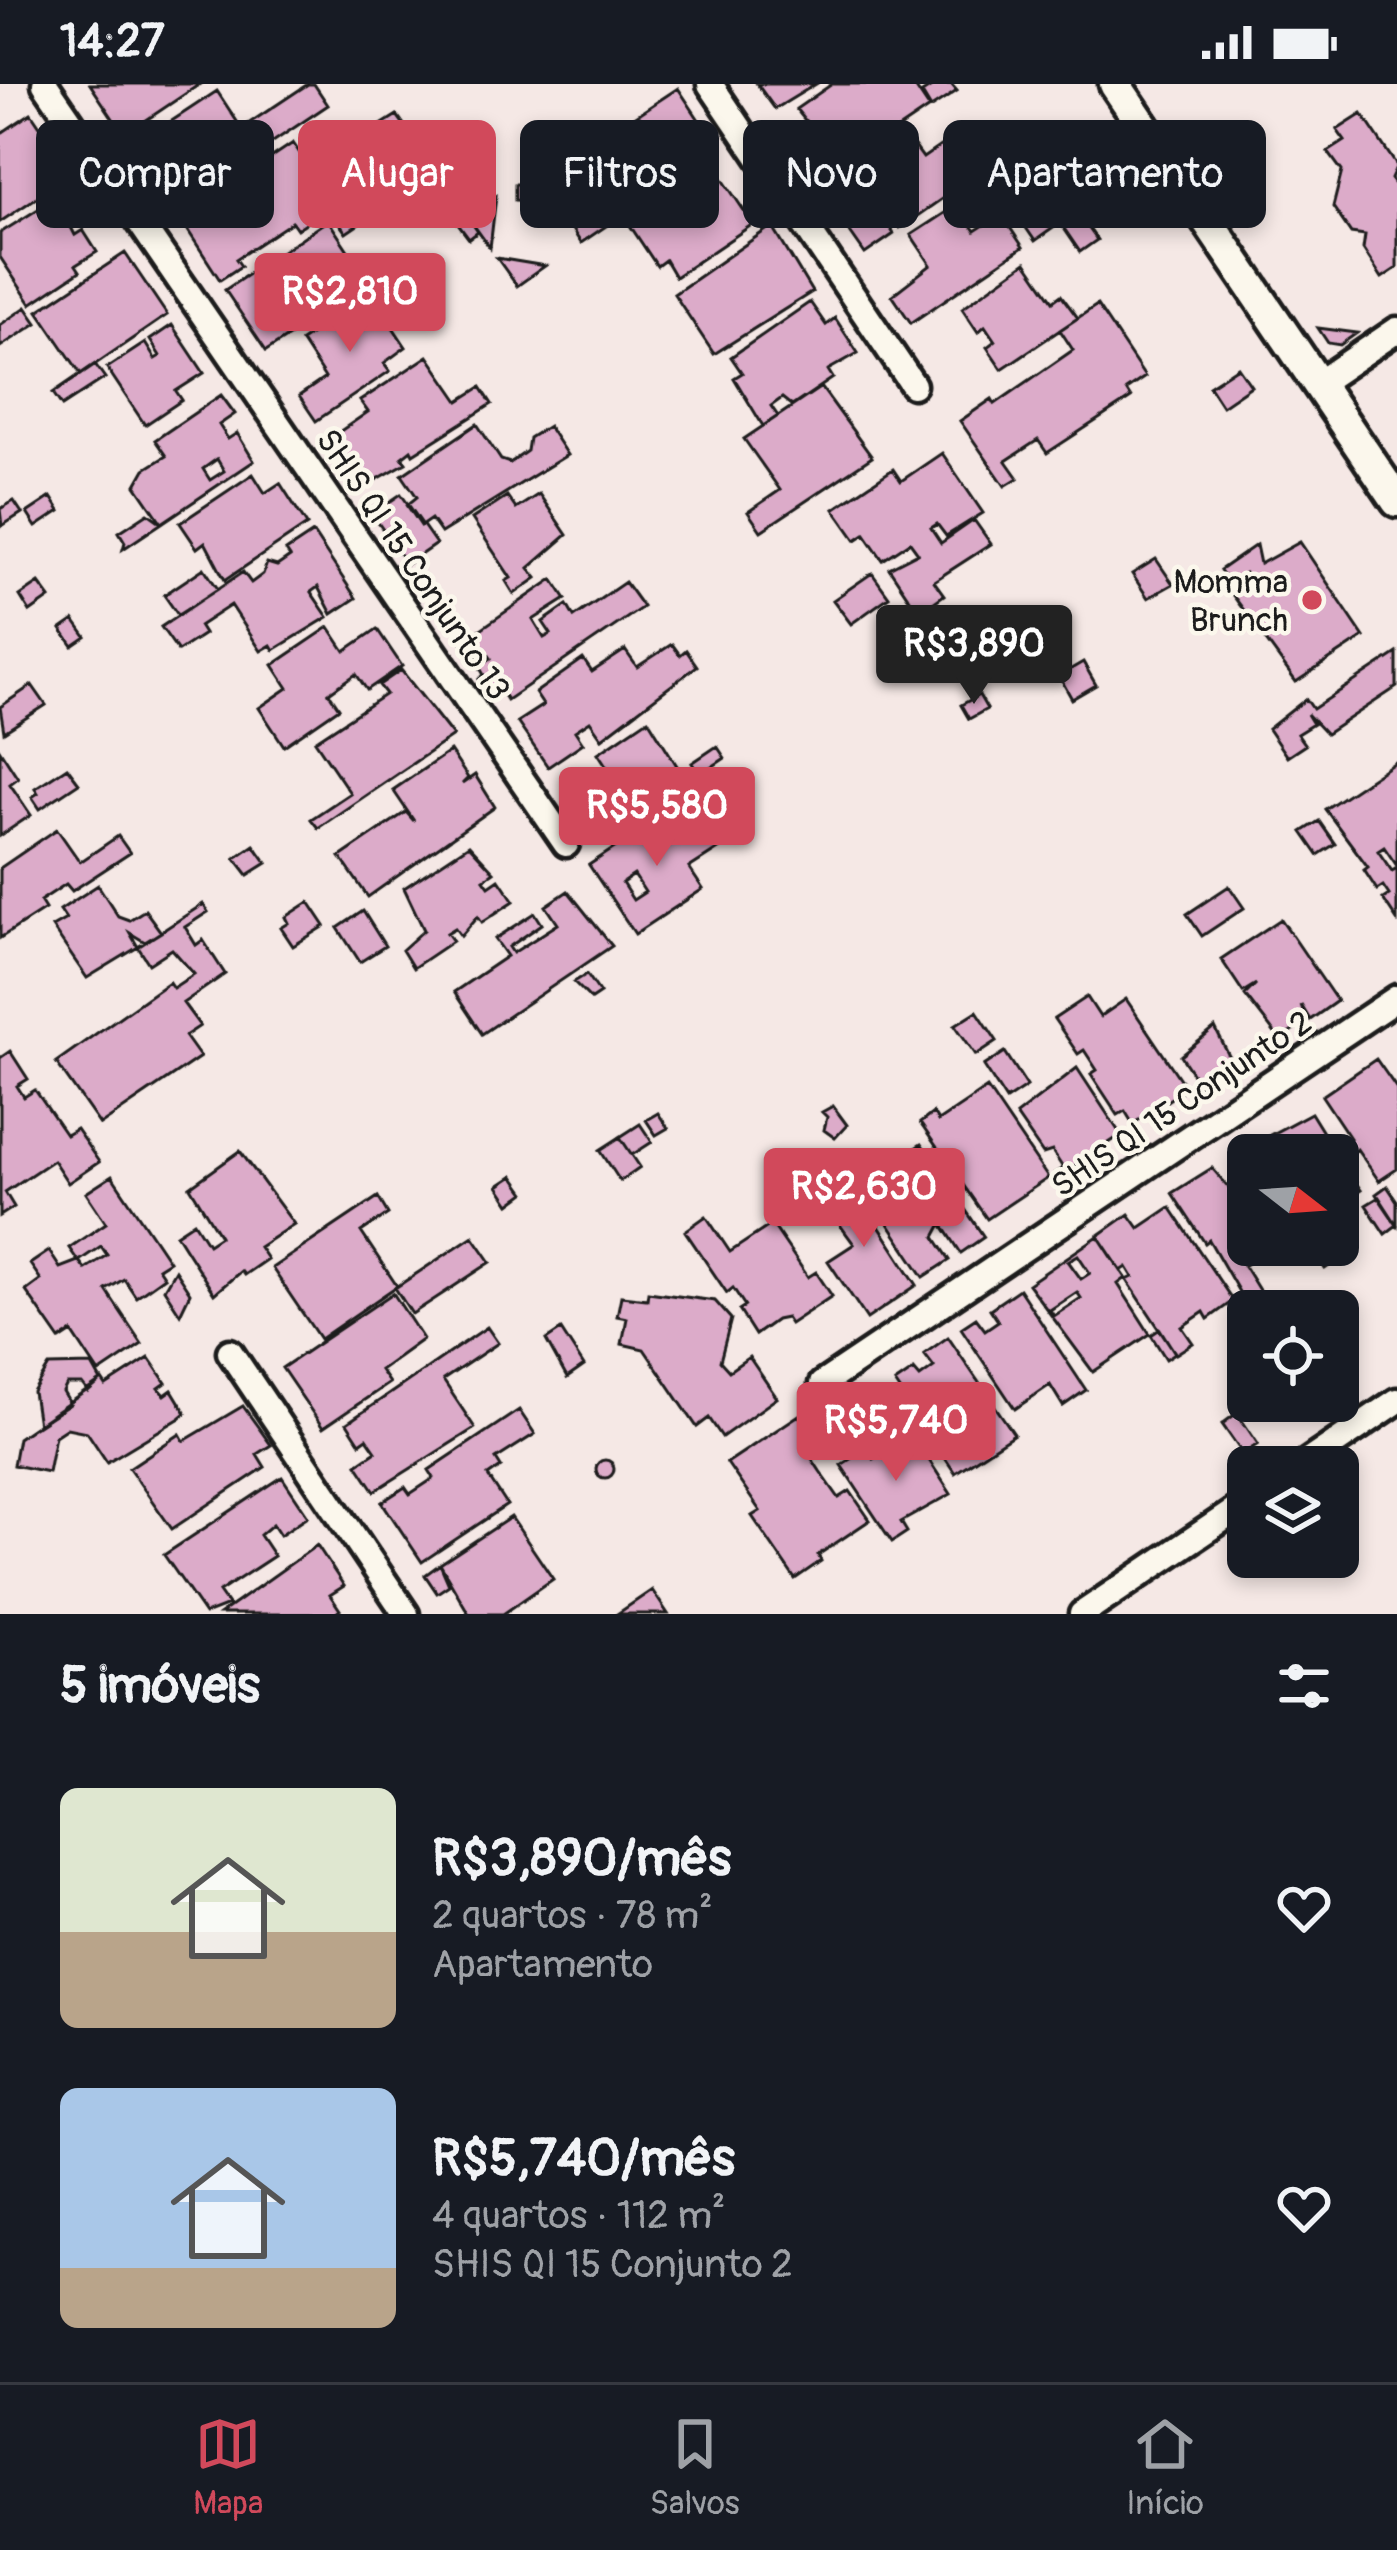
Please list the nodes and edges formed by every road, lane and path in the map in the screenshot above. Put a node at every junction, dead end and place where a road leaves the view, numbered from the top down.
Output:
1 (44, 84) edge
2 (710, 84) edge
3 (1114, 84) edge
4 (1397, 330) edge
5 (1319, 383) junction
6 (913, 385) dead end
7 (1397, 501) edge
8 (566, 844) dead end
9 (1397, 998) edge
10 (230, 1352) dead end
11 (822, 1384) dead end
12 (1397, 1402) edge
13 (1331, 1446) edge
14 (1227, 1516) edge
15 (406, 1614) edge
16 (1082, 1614) edge

1 - 8 street, SHIS QI 15 Conjunto 13
2 - 6 street
3 - 5 street
4 - 5 street
5 - 7 street
9 - 11 street, SHIS QI 15 Conjunto 2
10 - 15 street
12 - 13 street
14 - 16 street

